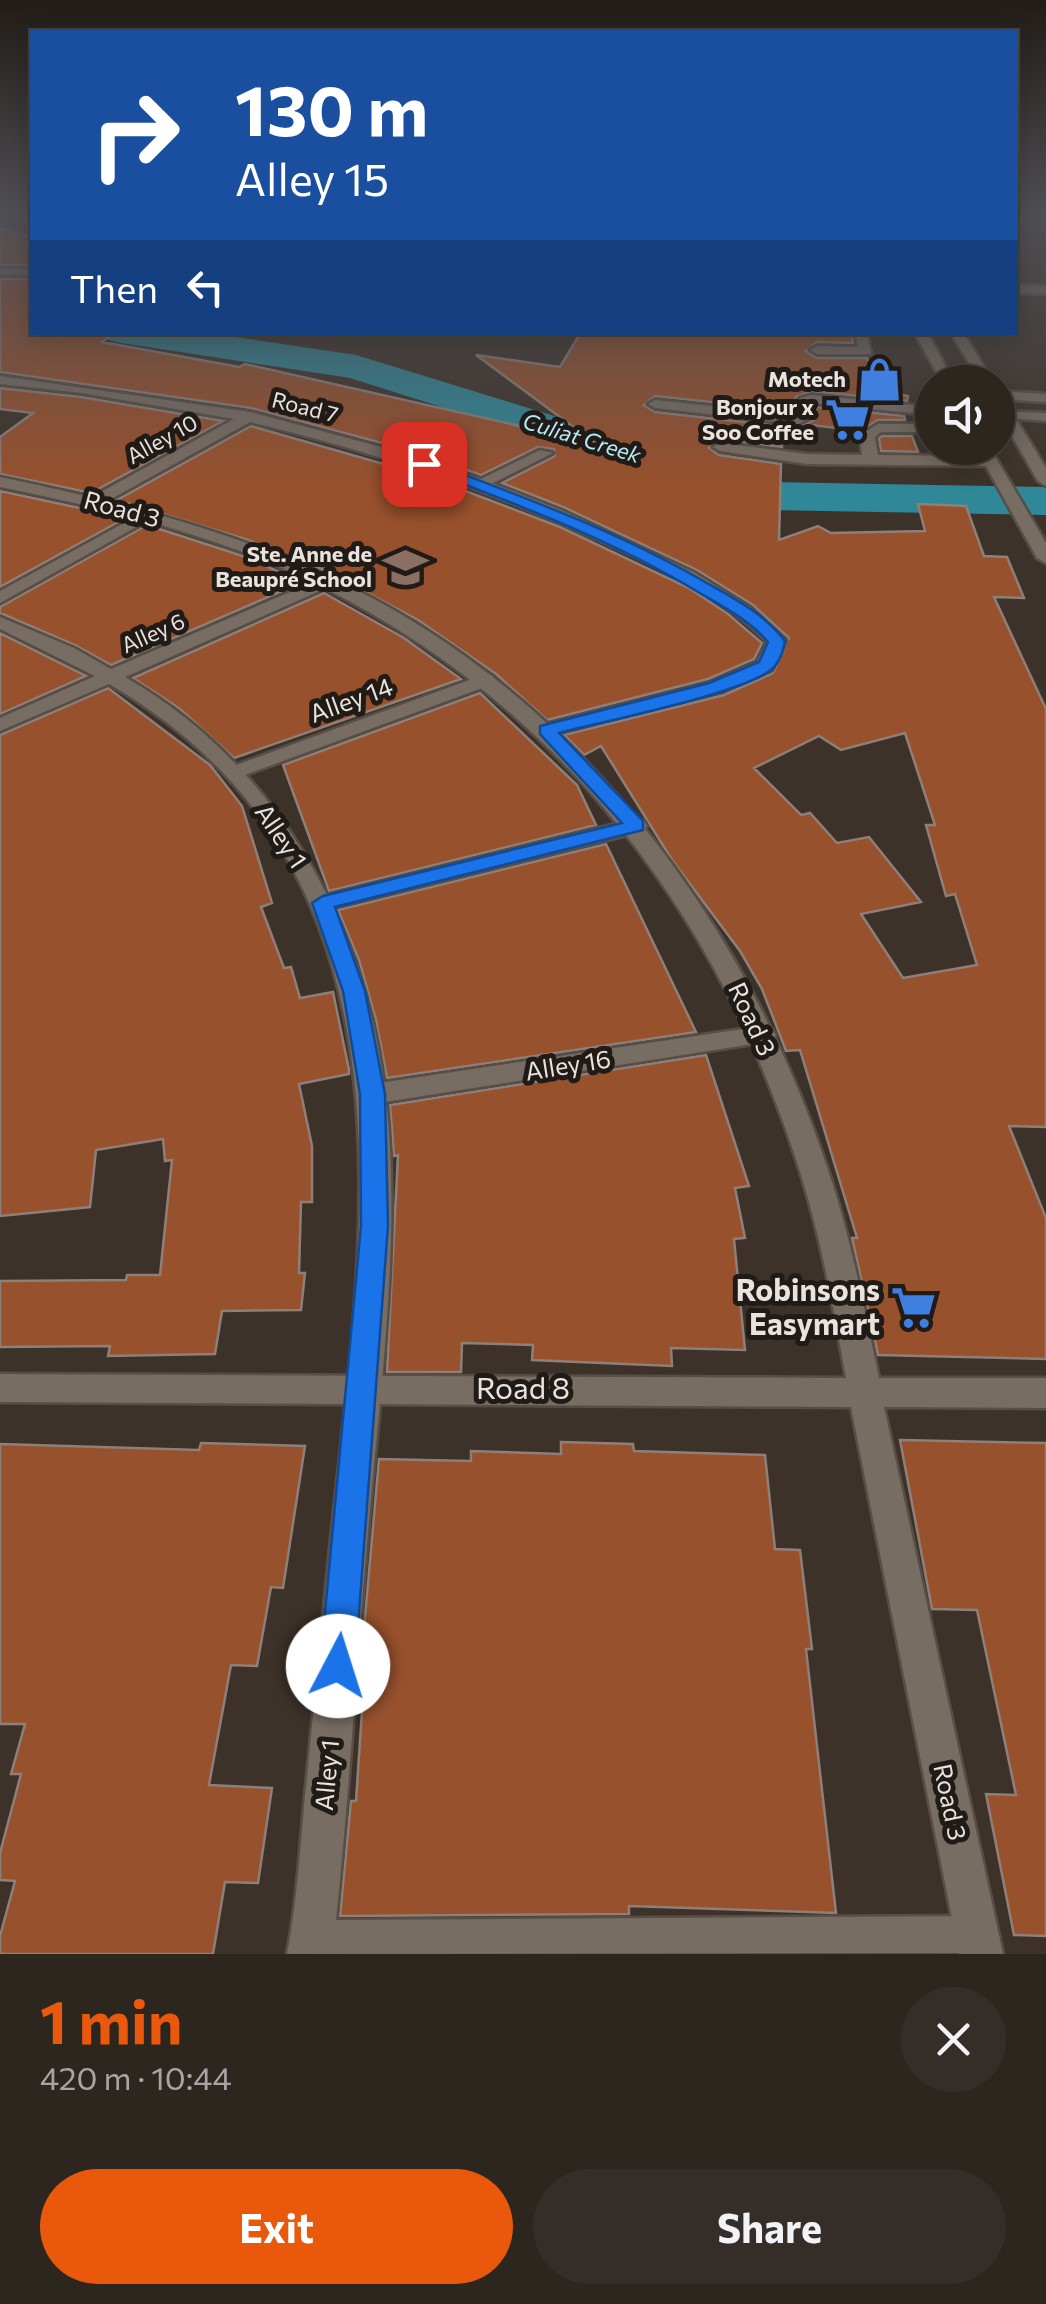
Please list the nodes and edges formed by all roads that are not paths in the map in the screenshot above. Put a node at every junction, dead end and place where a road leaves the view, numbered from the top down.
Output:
1 (862, 335) edge
2 (922, 335) edge
3 (958, 335) edge
4 (818, 350) dead end
5 (938, 365) edge
6 (976, 365) edge
7 (0, 380) edge
8 (1046, 398) edge
9 (1015, 401) edge
10 (655, 404) dead end
11 (1015, 408) edge
12 (915, 409) edge
13 (250, 416) junction
14 (1046, 417) edge
15 (915, 428) edge
16 (1015, 428) edge
17 (720, 447) dead end
18 (544, 453) dead end
19 (871, 462) junction
20 (915, 463) edge
21 (993, 465) edge
22 (1046, 481) edge
23 (0, 482) edge
24 (481, 483) junction
25 (96, 501) junction
26 (150, 515) junction
27 (1046, 558) edge
28 (325, 582) junction
29 (0, 598) edge
30 (0, 622) edge
31 (114, 675) junction
32 (486, 680) junction
33 (0, 725) edge
34 (546, 730) junction
35 (235, 772) junction
36 (636, 826) junction
37 (323, 903) junction
38 (763, 1035) junction
39 (372, 1094) junction
40 (0, 1388) edge
41 (362, 1388) junction
42 (864, 1392) junction
43 (1046, 1393) edge
44 (980, 1946) edge
45 (310, 1948) edge

1 - 4 street
2 - 5 street
3 - 6 street
7 - 13 street, Road 7
8 - 9 street
10 - 12 street
11 - 14 street
13 - 24 street, Road 7
13 - 25 street, Alley 10
15 - 19 street
16 - 22 street
17 - 19 street
18 - 24 street
19 - 20 street
21 - 27 street
23 - 25 street, Road 3
24 - 34 street, Road 7
25 - 26 street, Road 3
26 - 28 street, Road 3
26 - 29 street
28 - 31 street, Alley 6
28 - 32 street, Road 3
30 - 31 street, Alley 1
31 - 33 street, Alley 6
31 - 35 street, Alley 1
32 - 34 street, Road 3
32 - 35 street, Alley 14
34 - 36 street, Road 3
35 - 37 street, Alley 1
36 - 37 street
36 - 38 street, Road 3
37 - 39 street, Alley 1
38 - 39 street, Alley 16
38 - 42 street, Road 3
39 - 41 street, Alley 1
40 - 41 street, Road 8
41 - 42 street, Road 8
41 - 45 street, Alley 1
42 - 43 street, Road 8
42 - 44 street, Road 3
44 - 45 street

